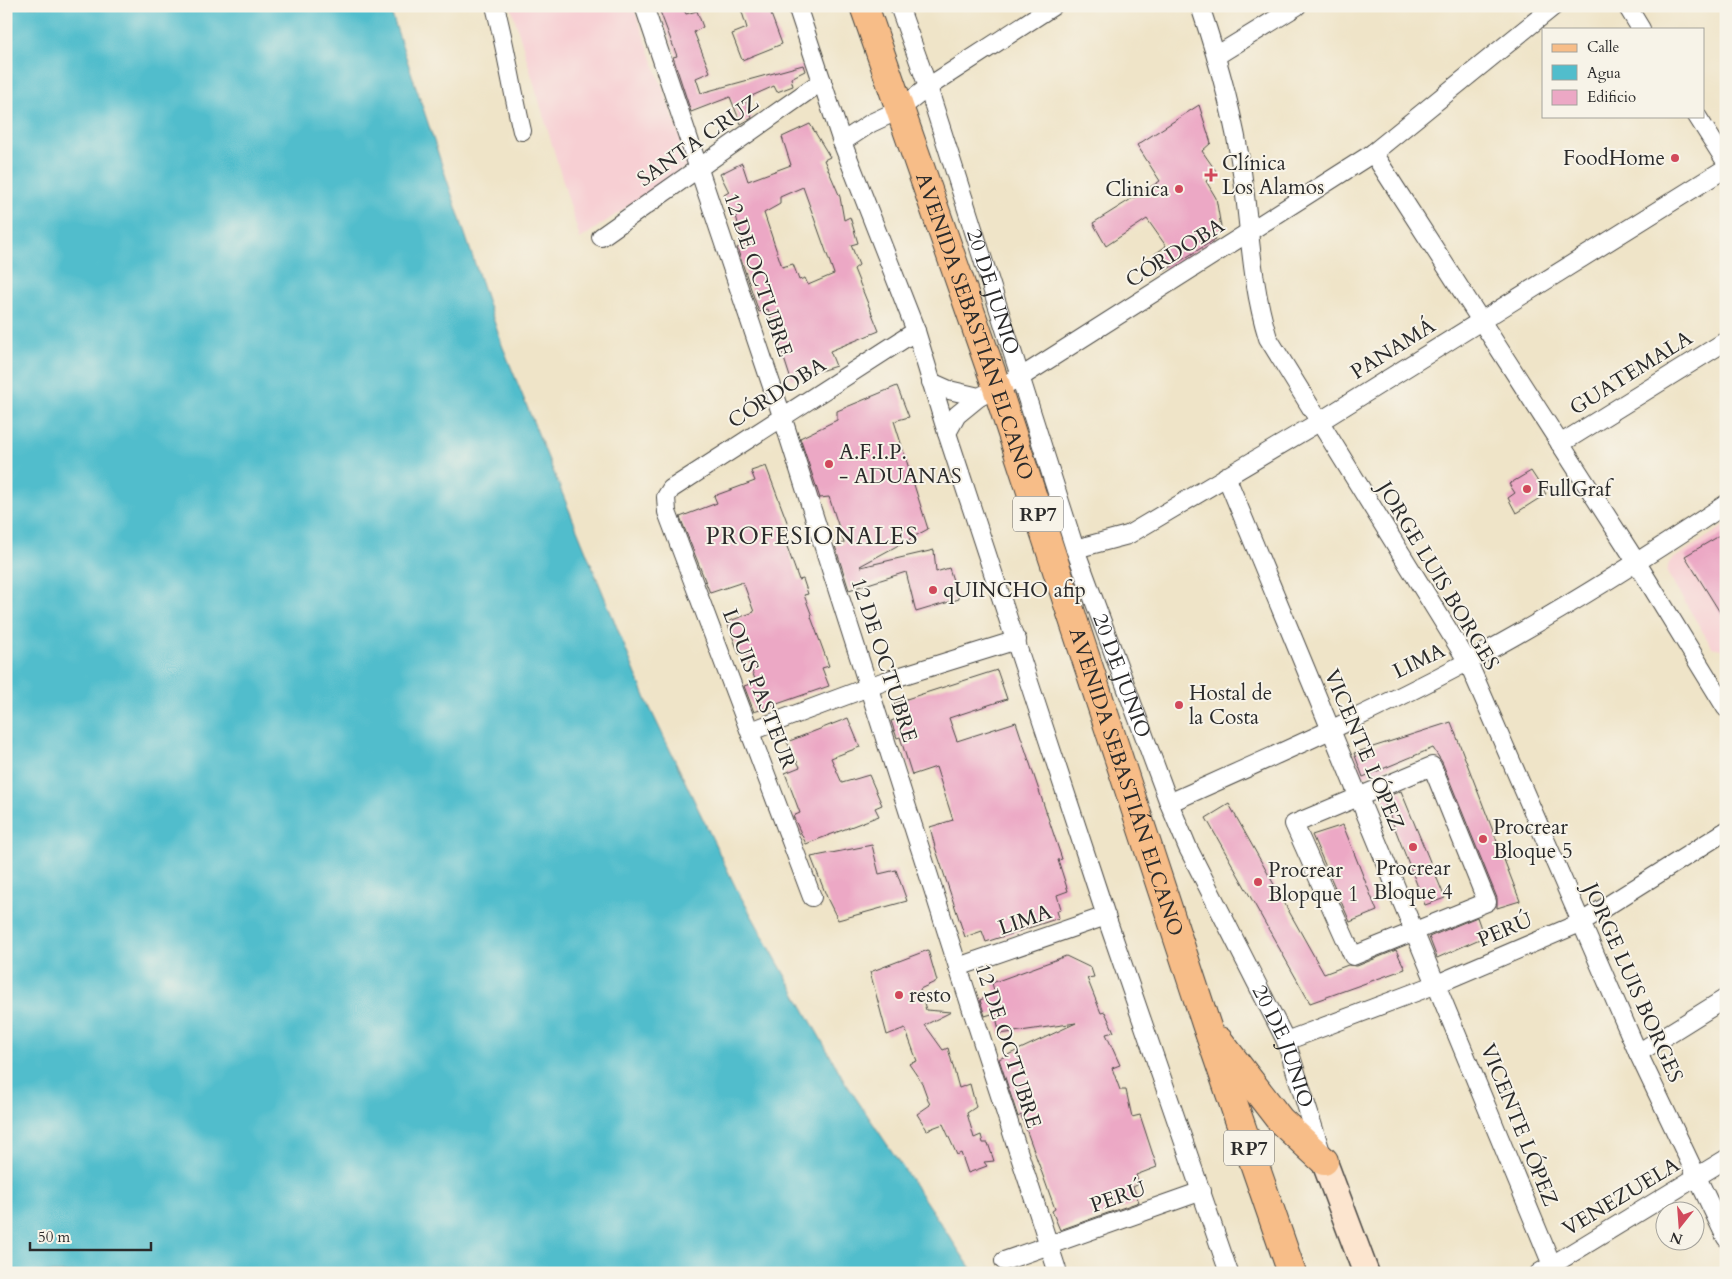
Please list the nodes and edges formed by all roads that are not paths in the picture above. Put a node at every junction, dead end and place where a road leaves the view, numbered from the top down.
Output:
1 (495, 6) edge
2 (644, 6) edge
3 (797, 6) edge
4 (864, 6) edge
5 (899, 6) edge
6 (1200, 6) edge
7 (1297, 6) edge
8 (1554, 6) edge
9 (1627, 6) edge
10 (1051, 7) edge
11 (1640, 28) edge
12 (1216, 56) junction
13 (822, 81) junction
14 (928, 87) junction
15 (899, 110) junction
16 (1698, 118) edge
17 (522, 131) dead end
18 (842, 142) junction
19 (1372, 153) junction
20 (1726, 162) edge
21 (1726, 168) edge
22 (698, 169) junction
23 (1249, 233) junction
24 (601, 237) dead end
25 (1481, 321) junction
26 (916, 332) junction
27 (1726, 340) edge
28 (931, 382) junction
29 (999, 387) junction
30 (782, 416) junction
31 (1319, 422) junction
32 (947, 433) junction
33 (1560, 444) junction
34 (1226, 476) junction
35 (666, 497) joint
36 (1726, 504) edge
37 (1075, 549) junction
38 (1637, 563) junction
39 (1016, 640) junction
40 (1468, 662) junction
41 (869, 687) junction
42 (1726, 708) edge
43 (1330, 730) junction
44 (751, 731) junction
45 (1358, 795) junction
46 (1169, 803) junction
47 (1726, 831) edge
48 (812, 897) dead end
49 (1106, 916) junction
50 (1580, 923) junction
51 (1415, 932) junction
52 (958, 967) junction
53 (1437, 984) junction
54 (1726, 998) edge
55 (1206, 1024) junction
56 (1286, 1041) junction
57 (1638, 1053) junction
58 (1726, 1159) edge
59 (1324, 1161) junction
60 (1697, 1177) junction
61 (1202, 1192) junction
62 (1726, 1238) edge
63 (1050, 1245) junction
64 (1004, 1262) dead end
65 (1545, 1269) edge
66 (1058, 1273) edge
67 (1229, 1273) edge
68 (1292, 1273) edge
69 (1366, 1273) edge

1 - 17 street
2 - 22 street, 12 DE OCTUBRE
3 - 13 street
4 - 15 main road, AVENIDA SEBASTIÁN ELCANO / RP7
5 - 14 street, 20 DE JUNIO
6 - 12 street, JORGE LUIS BORGES
7 - 12 street
8 - 19 street, CÓRDOBA
9 - 11 street
10 - 14 street
12 - 23 street, JORGE LUIS BORGES
13 - 18 street
13 - 22 street, SANTA CRUZ
14 - 15 street
14 - 29 street, 20 DE JUNIO
15 - 18 street
15 - 29 main road, AVENIDA SEBASTIÁN ELCANO / RP7
16 - 20 street
18 - 26 street
19 - 23 street, CÓRDOBA
19 - 25 street
21 - 25 street, PANAMÁ
22 - 24 street, SANTA CRUZ
22 - 30 street, 12 DE OCTUBRE
23 - 29 street, CÓRDOBA
23 - 31 street, JORGE LUIS BORGES
25 - 31 street, PANAMÁ
25 - 33 street
26 - 28 street
26 - 30 street, CÓRDOBA
27 - 33 street, GUATEMALA
28 - 29 street
28 - 32 street
29 - 32 street, CÓRDOBA
29 - 37 street, 20 DE JUNIO
29 - 55 main road, AVENIDA SEBASTIÁN ELCANO / RP7
30 - 35 street, CÓRDOBA
30 - 41 street, 12 DE OCTUBRE
31 - 34 street, PANAMÁ
31 - 40 street, JORGE LUIS BORGES
32 - 39 street
33 - 38 street
34 - 37 street, PANAMÁ
34 - 43 street, VICENTE LÓPEZ
35 - 44 street, LOUIS PASTEUR
36 - 38 street, LIMA
37 - 46 street, 20 DE JUNIO
38 - 40 street, LIMA
38 - 42 street
39 - 41 street
39 - 49 street
40 - 43 street, LIMA
40 - 50 street, JORGE LUIS BORGES
41 - 44 street
41 - 52 street, 12 DE OCTUBRE
43 - 45 street, VICENTE LÓPEZ
43 - 46 street, LIMA
44 - 48 street, LOUIS PASTEUR
45 - 51 street, VICENTE LÓPEZ
45 - 51 street
45 - 51 street
46 - 56 street, 20 DE JUNIO
47 - 50 street, PERÚ
49 - 52 street, LIMA
49 - 61 street
50 - 53 street, PERÚ
50 - 57 street, JORGE LUIS BORGES
51 - 53 street, VICENTE LÓPEZ
52 - 63 street, 12 DE OCTUBRE
53 - 56 street, PERÚ
53 - 65 street, VICENTE LÓPEZ
54 - 57 street
55 - 59 main road
55 - 68 main road, AVENIDA SEBASTIÁN ELCANO / RP7
56 - 59 street, 20 DE JUNIO
57 - 60 street, JORGE LUIS BORGES
58 - 60 street, VENEZUELA
59 - 69 street, 20 DE JUNIO
60 - 62 street, JORGE LUIS BORGES
60 - 65 street, VENEZUELA
61 - 63 street, PERÚ
61 - 67 street
63 - 64 street
63 - 66 street, 12 DE OCTUBRE

